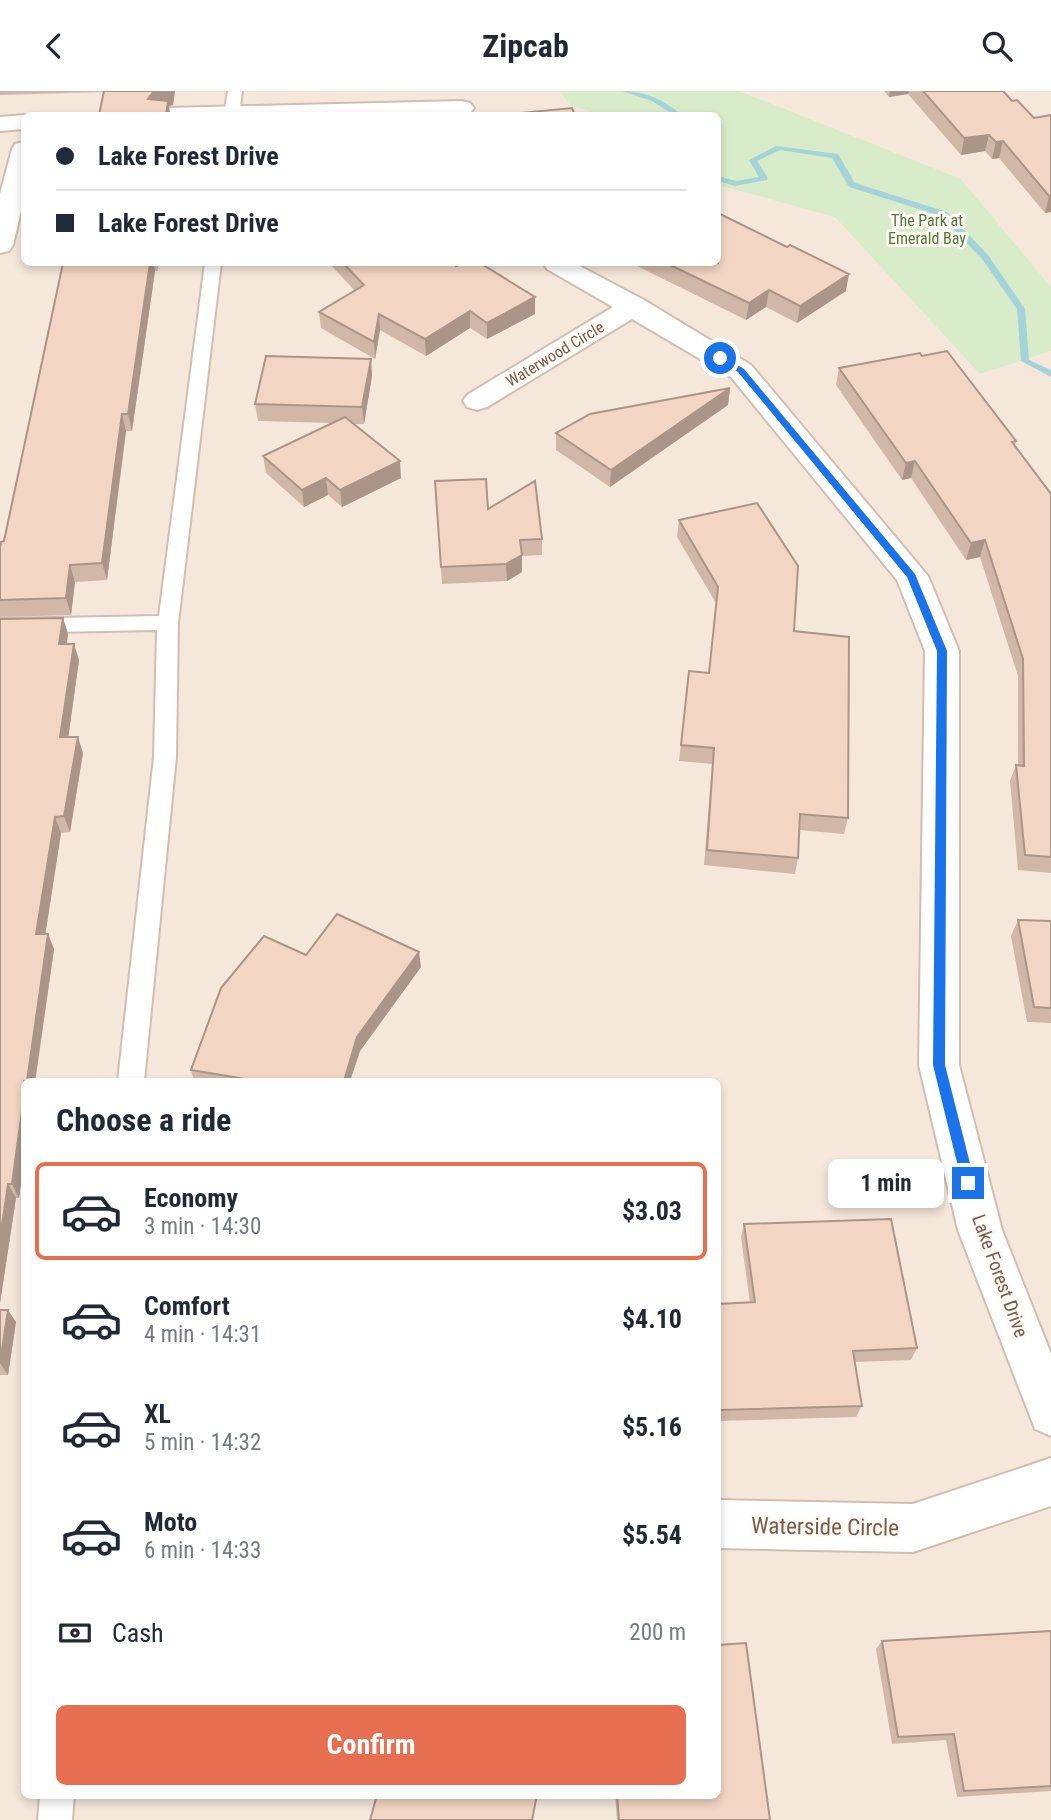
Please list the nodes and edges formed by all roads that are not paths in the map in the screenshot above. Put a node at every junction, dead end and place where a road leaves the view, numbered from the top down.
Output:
1 (462, 105) edge
2 (233, 106) edge
3 (188, 112) edge
4 (21, 122) edge
5 (0, 124) edge
6 (21, 161) edge
7 (0, 246) edge
8 (213, 266) edge
9 (561, 266) edge
10 (634, 306) junction
11 (477, 401) dead end
12 (168, 623) junction
13 (0, 626) edge
14 (131, 1078) edge
15 (1051, 1413) edge
16 (1051, 1482) edge
17 (721, 1524) edge
18 (57, 1799) edge
19 (55, 1820) edge

1 - 2 street
2 - 3 street
4 - 5 street
6 - 7 street
8 - 12 lane
9 - 10 street, Lake Forest Drive
10 - 11 street, Waterwood Circle
10 - 15 street, Lake Forest Drive
12 - 13 lane
12 - 14 lane
16 - 17 street, Waterside Circle
18 - 19 lane

